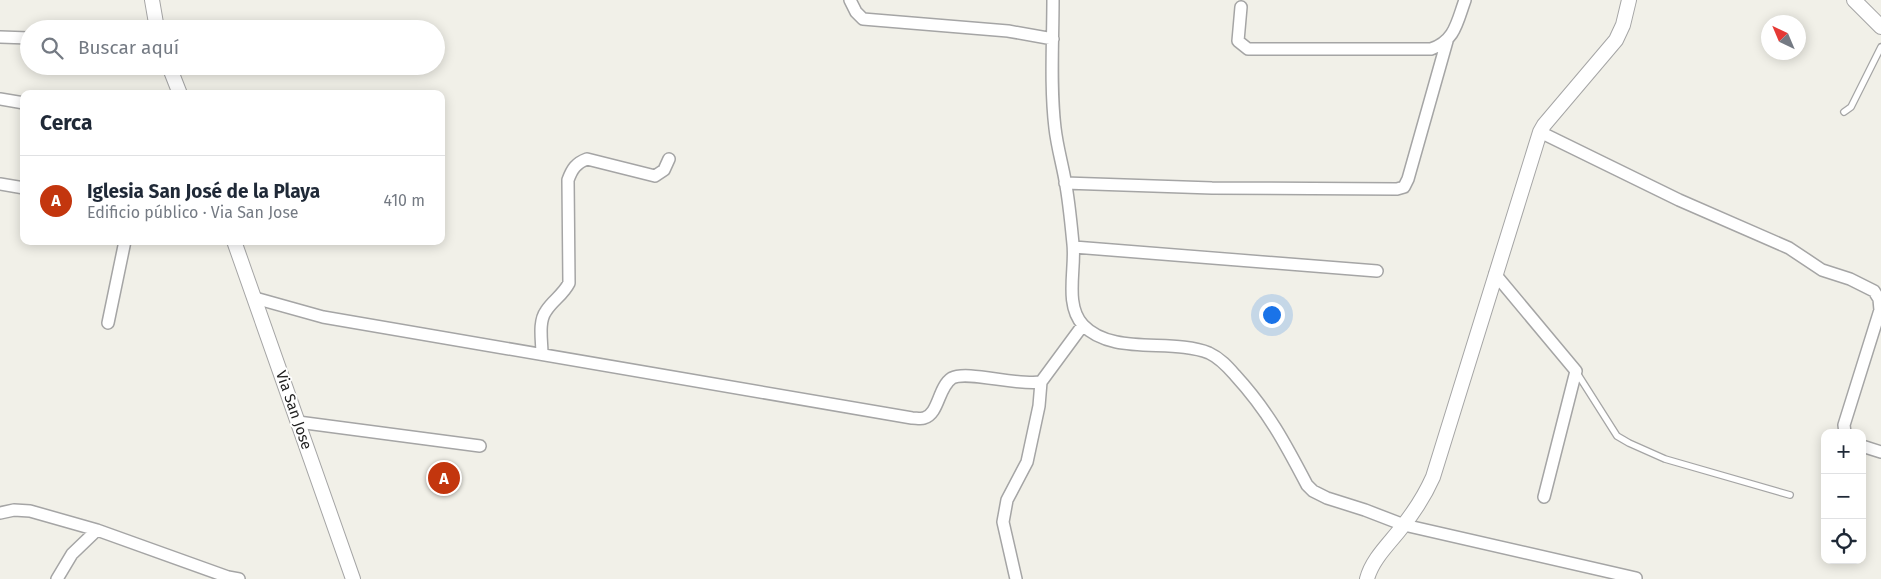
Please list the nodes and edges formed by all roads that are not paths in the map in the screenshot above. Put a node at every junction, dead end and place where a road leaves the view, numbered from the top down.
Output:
1 (152, 0) edge
2 (850, 0) edge
3 (1054, 0) edge
4 (1465, 0) edge
5 (1629, 0) edge
6 (1854, 0) edge
7 (1241, 8) dead end
8 (156, 20) edge
9 (1881, 27) edge
10 (0, 37) edge
11 (20, 38) edge
12 (1053, 39) junction
13 (1447, 41) junction
14 (1881, 47) edge
15 (172, 75) edge
16 (178, 90) edge
17 (0, 99) edge
18 (20, 102) edge
19 (1844, 112) dead end
20 (1540, 132) junction
21 (669, 159) dead end
22 (1065, 183) junction
23 (0, 184) edge
24 (20, 187) edge
25 (124, 245) edge
26 (235, 245) edge
27 (1074, 247) junction
28 (1377, 271) dead end
29 (1495, 274) junction
30 (255, 298) junction
31 (108, 323) dead end
32 (1083, 325) junction
33 (542, 354) junction
34 (1576, 371) junction
35 (1041, 382) junction
36 (298, 422) junction
37 (1844, 429) edge
38 (480, 446) dead end
39 (1866, 447) edge
40 (1881, 452) edge
41 (1790, 495) dead end
42 (1544, 497) dead end
43 (0, 513) edge
44 (1404, 525) junction
45 (97, 530) junction
46 (1636, 578) edge
47 (57, 579) edge
48 (239, 579) edge
49 (353, 579) edge
50 (1016, 579) edge
51 (1367, 579) edge

1 - 8 street
2 - 12 street
3 - 12 street
4 - 13 street
5 - 20 street
6 - 9 street
7 - 13 street
10 - 11 street
12 - 22 street
13 - 22 street
14 - 19 lane
15 - 16 street
17 - 18 street
20 - 29 street
20 - 37 street
21 - 33 street
22 - 27 street
23 - 24 street
25 - 31 street
26 - 30 street, Via San Jose
27 - 28 street
27 - 32 street
29 - 34 street
29 - 44 street
30 - 33 street
30 - 36 street, Via San Jose
32 - 35 street
32 - 44 street
33 - 35 street
34 - 41 lane
34 - 42 street
35 - 50 street
36 - 38 street
36 - 49 street, Via San Jose
39 - 40 street
43 - 45 street
44 - 46 street
44 - 51 street
45 - 47 street
45 - 48 street

